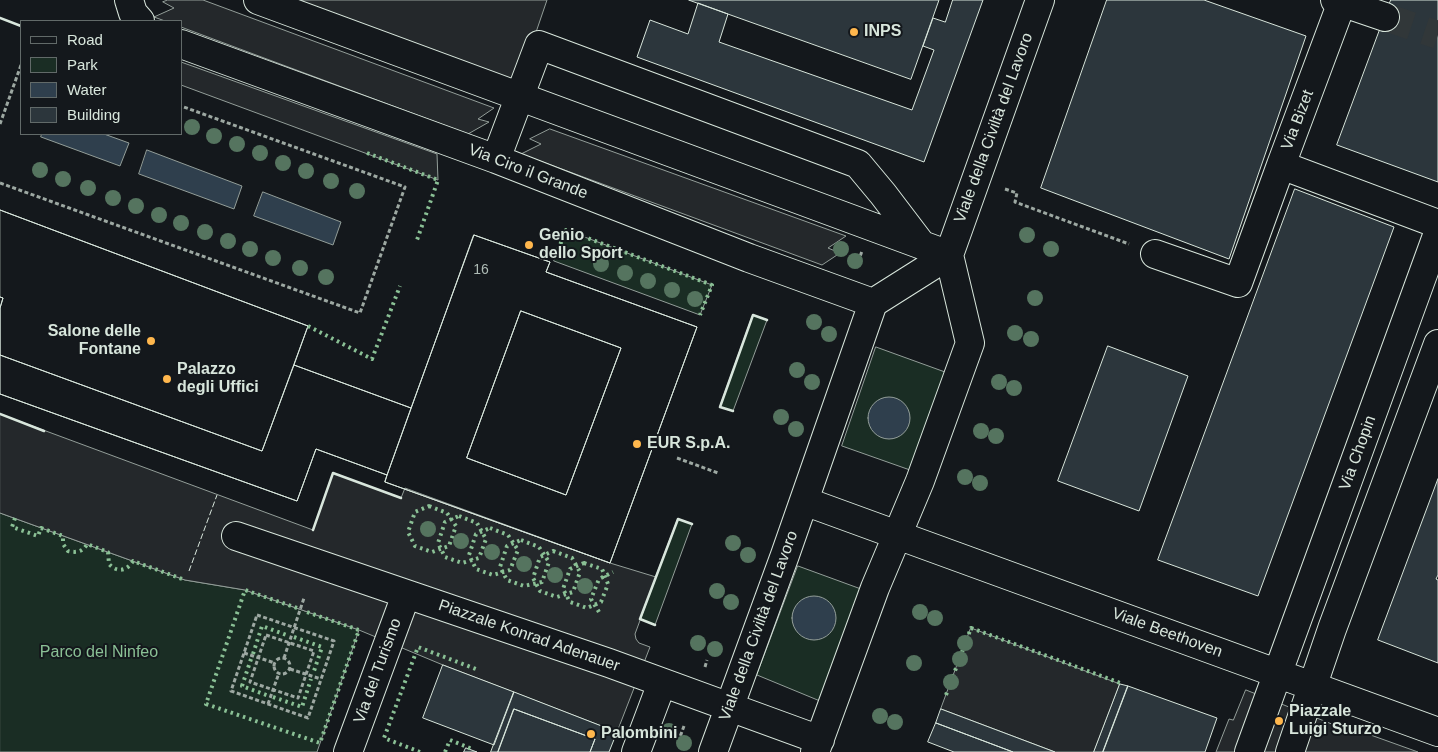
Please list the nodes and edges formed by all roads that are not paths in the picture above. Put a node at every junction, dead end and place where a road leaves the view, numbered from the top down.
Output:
1 (129, 0) edge
2 (260, 0) edge
3 (1040, 0) edge
4 (1339, 1) edge
5 (1384, 17) tunnel mouth
6 (139, 20) edge
7 (182, 44) edge
8 (520, 96) junction
9 (496, 160) junction
10 (1281, 165) junction
11 (1438, 224) edge
12 (1438, 233) edge
13 (921, 244) junction
14 (1156, 254) road end
15 (949, 255) junction
16 (873, 303) junction
17 (1437, 350) edge
18 (804, 501) junction
19 (897, 535) junction
20 (236, 536) dead end
21 (414, 596) junction
22 (1277, 673) junction
23 (662, 682) junction
24 (1312, 686) junction
25 (729, 707) junction
26 (1438, 732) edge
27 (818, 746) edge
28 (704, 747) edge
29 (348, 752) edge
30 (636, 752) edge
31 (1249, 752) edge
32 (1290, 752) edge

1 - 6 street
2 - 8 street
3 - 15 street, Viale della Civiltà del Lavoro
4 - 5 street
4 - 10 street, Via Bizet
7 - 9 street, Via Ciro il Grande
8 - 9 street
8 - 13 street
8 - 13 street
9 - 16 street, Via Ciro il Grande
10 - 11 street, Via Bizet
10 - 14 street
12 - 22 street, Via Chopin
13 - 15 street
15 - 16 street
15 - 19 street
16 - 18 street, Viale della Civiltà del Lavoro
17 - 24 street
18 - 19 street
18 - 25 street, Viale della Civiltà del Lavoro
19 - 22 street, Viale Beethoven
19 - 27 street
20 - 21 street, Piazzale Konrad Adenauer
21 - 23 street, Piazzale Konrad Adenauer
21 - 29 street, Via del Turismo
22 - 24 street, Viale Beethoven
22 - 31 street
23 - 25 street, Piazzale Konrad Adenauer
23 - 30 street
24 - 26 street, Viale Beethoven
24 - 32 street
25 - 27 street, Piazzale Konrad Adenauer
25 - 28 street, Viale della Civiltà del Lavoro

